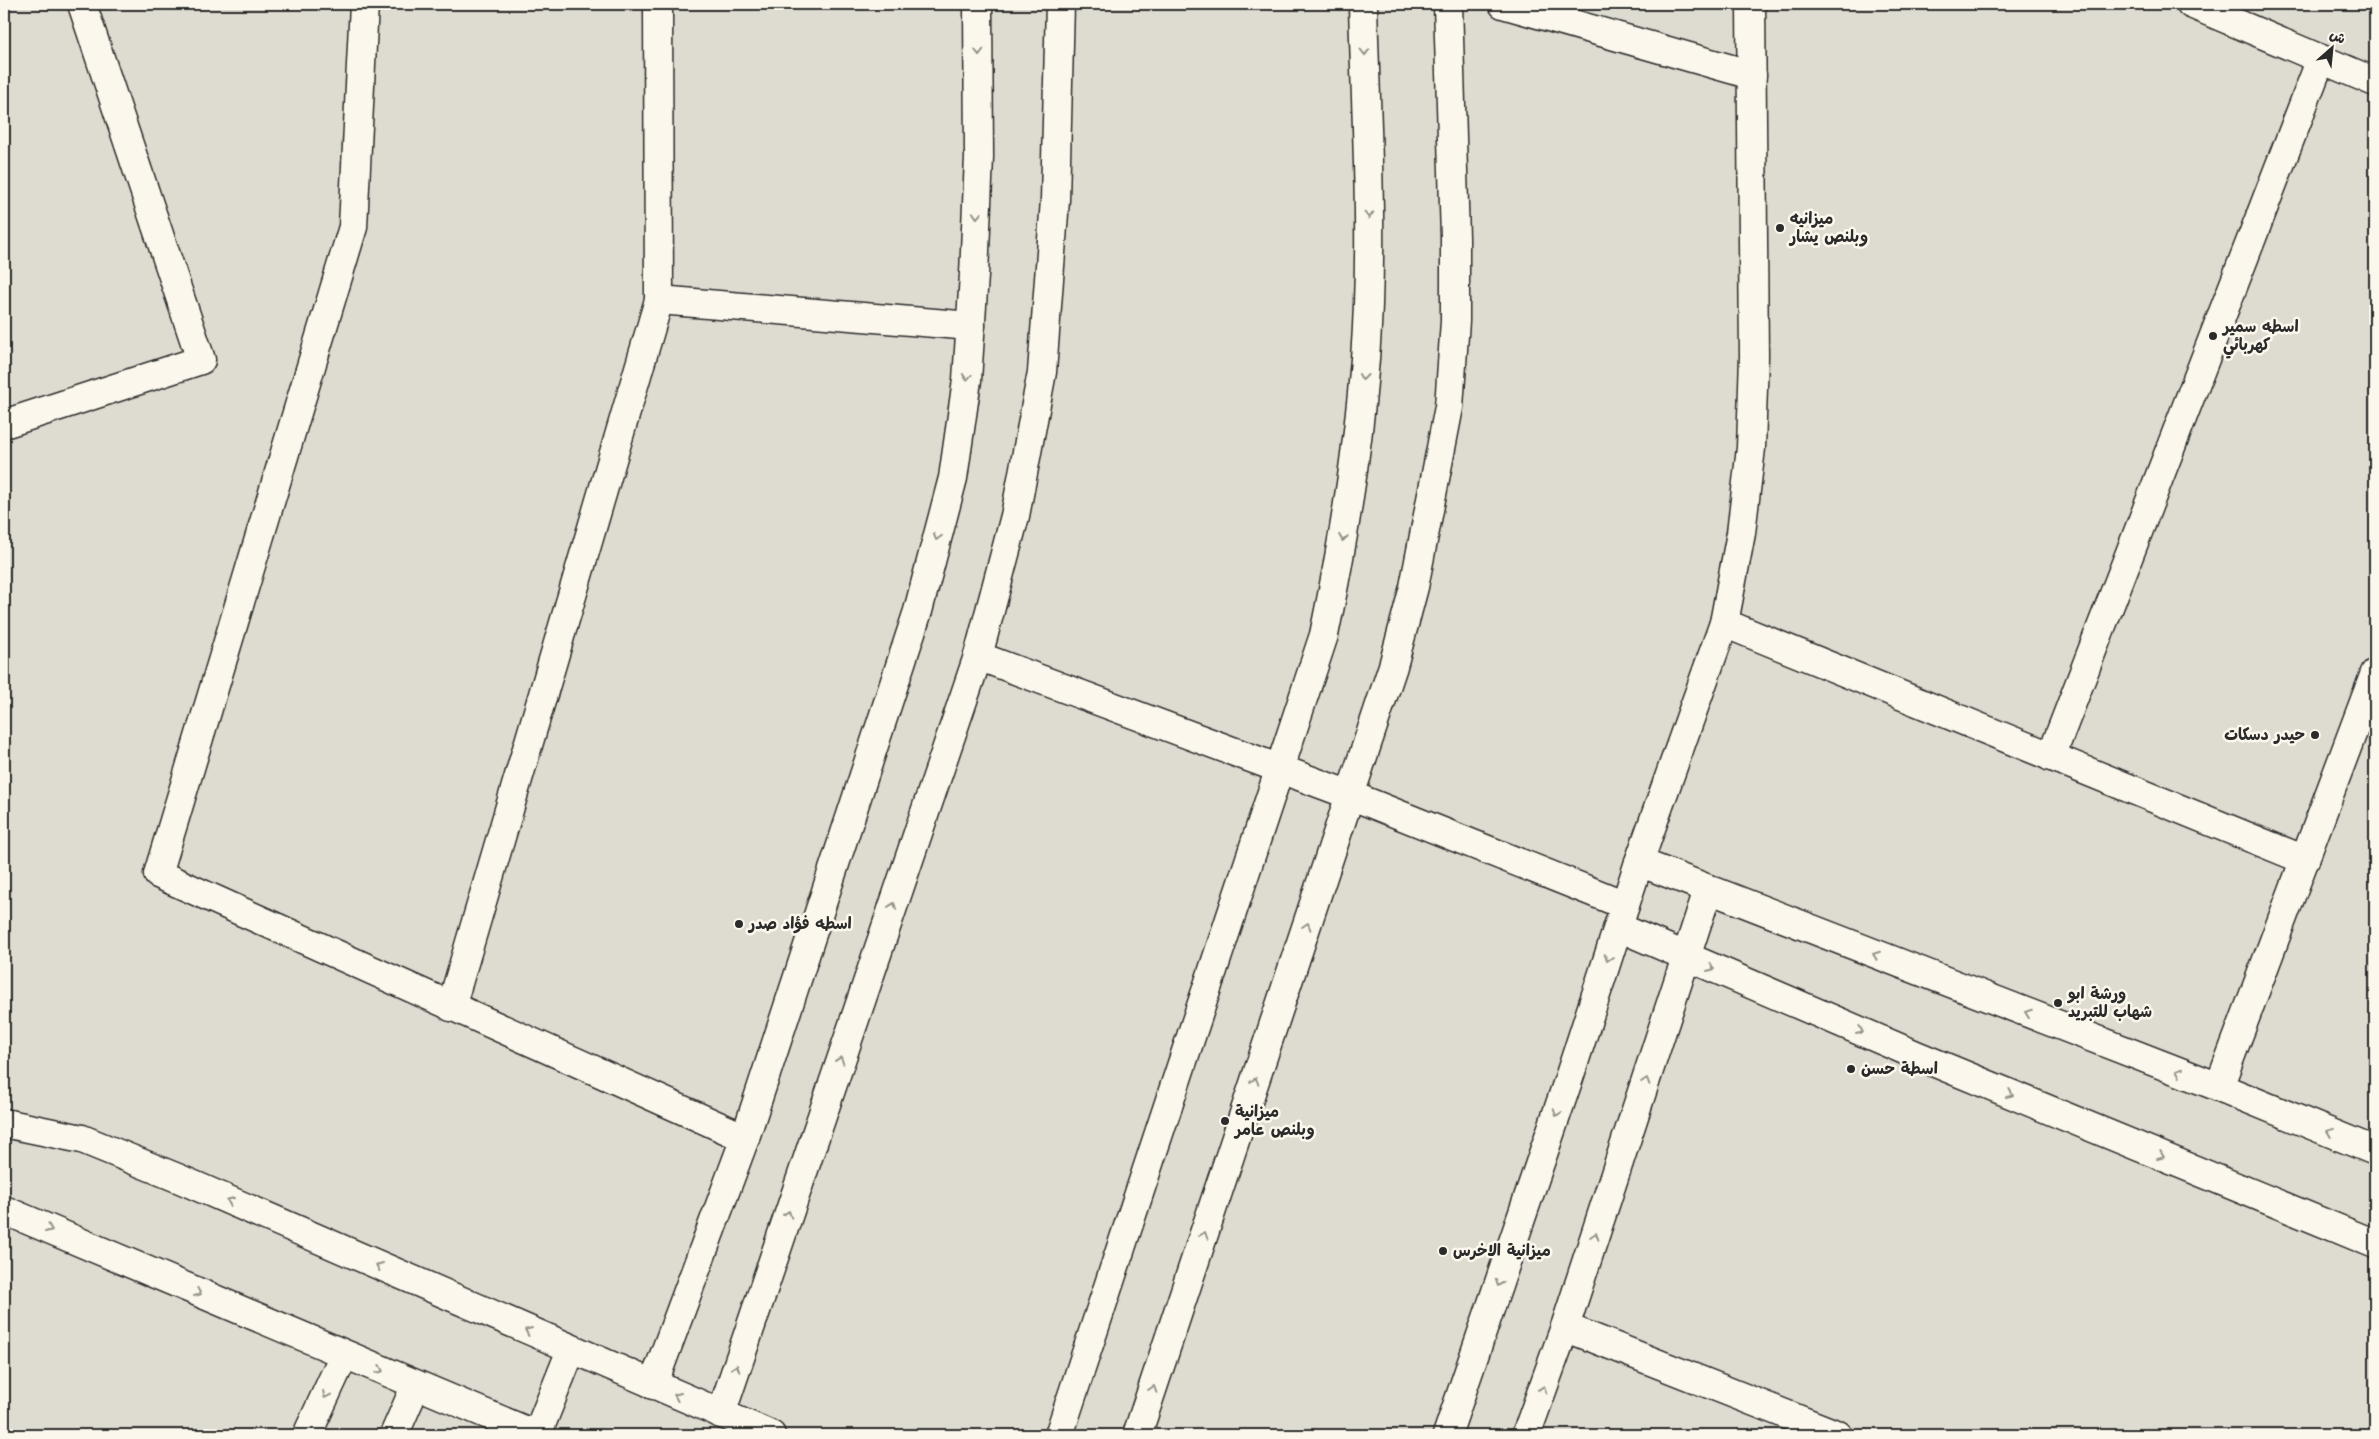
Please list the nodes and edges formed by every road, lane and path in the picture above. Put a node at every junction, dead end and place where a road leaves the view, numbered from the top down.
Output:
1 (82, 4) edge
2 (364, 4) edge
3 (658, 4) edge
4 (978, 4) edge
5 (1060, 4) edge
6 (1363, 4) edge
7 (1448, 4) edge
8 (1503, 4) edge
9 (1751, 4) edge
10 (2191, 4) edge
11 (2321, 59) junction
12 (1752, 75) junction
13 (2375, 82) edge
14 (660, 300) junction
15 (971, 326) junction
16 (4, 424) edge
17 (1724, 623) junction
18 (978, 656) junction
19 (2375, 673) edge
20 (2051, 757) junction
21 (1280, 768) junction
22 (1350, 795) junction
23 (2305, 860) junction
24 (1639, 862) junction
25 (1708, 890) junction
26 (1622, 916) junction
27 (1687, 958) junction
28 (451, 1007) junction
29 (2219, 1087) junction
30 (4, 1122) edge
31 (745, 1138) junction
32 (2375, 1151) edge
33 (4, 1210) edge
34 (2375, 1244) edge
35 (1565, 1327) junction
36 (571, 1350) junction
37 (344, 1355) junction
38 (416, 1385) junction
39 (653, 1385) junction
40 (721, 1414) junction
41 (307, 1435) edge
42 (394, 1435) edge
43 (537, 1435) edge
44 (770, 1435) edge
45 (1059, 1435) edge
46 (1137, 1435) edge
47 (1447, 1435) edge
48 (1526, 1435) edge
49 (1838, 1435) edge

1 - 16 street
2 - 28 street
3 - 14 street
4 -> 15 street
5 - 18 street
6 -> 21 street
7 - 22 street
8 - 12 street
9 - 12 street
10 - 11 street
11 - 13 street
11 - 20 street
12 - 17 street
14 - 15 street
14 - 28 street
15 -> 31 street
17 - 20 street
17 - 24 street
18 - 21 street
40 -> 18 street
19 - 23 street
20 - 23 street
21 - 22 street
21 - 45 street
22 - 26 street
46 -> 22 street
23 - 29 street
24 - 25 street
24 - 26 street
25 - 27 street
29 -> 25 street
26 - 27 street
26 -> 47 street
27 -> 34 street
35 -> 27 street
28 - 31 street
32 -> 29 street
36 -> 30 street
31 - 39 street
33 -> 37 street
48 -> 35 street
35 - 49 street
36 - 39 street
36 - 43 street
37 -> 38 street
37 -> 41 street
38 - 42 street
38 - 43 street
40 -> 39 street
40 - 44 street

